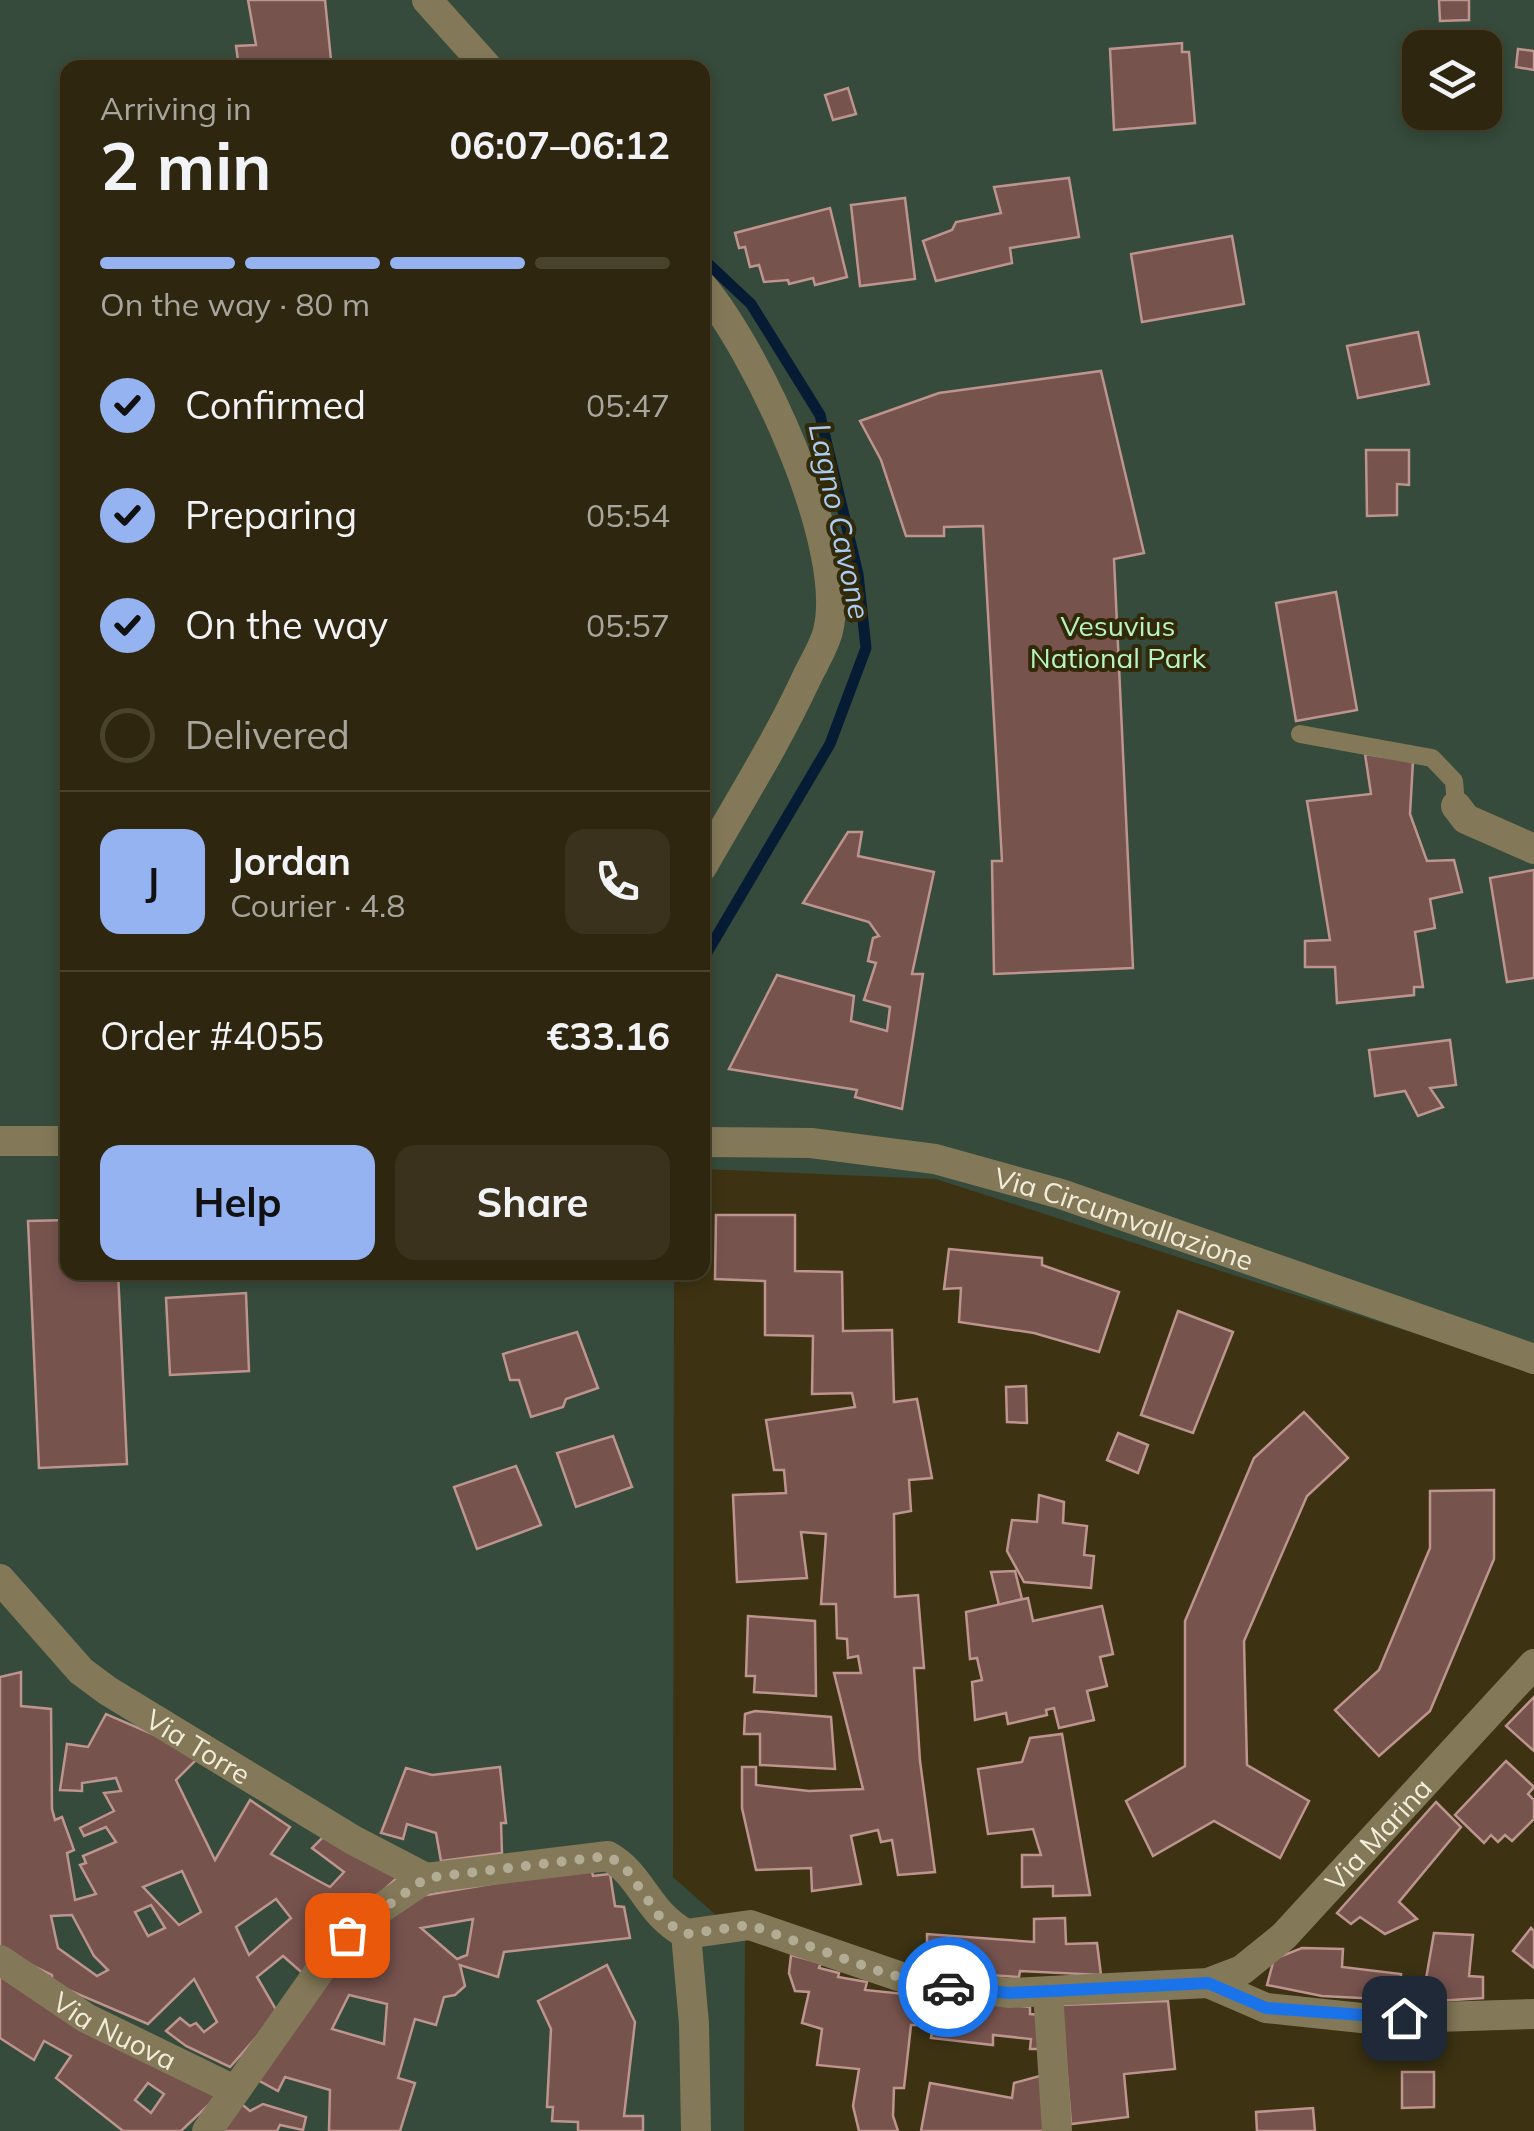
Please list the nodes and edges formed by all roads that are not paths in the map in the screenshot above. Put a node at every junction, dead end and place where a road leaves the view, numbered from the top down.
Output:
1 (426, 0) edge
2 (481, 60) edge
3 (710, 298) edge
4 (1300, 734) dead end
5 (1456, 806) joint
6 (1534, 849) edge
7 (710, 852) edge
8 (0, 1140) edge
9 (60, 1141) edge
10 (710, 1142) edge
11 (1534, 1358) edge
12 (0, 1580) edge
13 (1534, 1664) edge
14 (426, 1878) junction
15 (686, 1934) junction
16 (0, 1960) edge
17 (1208, 1983) junction
18 (1048, 1992) junction
19 (1534, 2014) edge
20 (234, 2090) junction
21 (207, 2131) edge
22 (696, 2131) edge
23 (1057, 2131) edge

1 - 2 street
3 - 7 street
4 - 5 lane
5 - 6 street
8 - 9 street
10 - 11 street, Via Circumvallazione
12 - 14 street, Via Torre
13 - 17 street, Via Marina
14 - 15 street
14 - 20 street
15 - 18 street
15 - 22 street
16 - 20 street, Via Nuova
17 - 18 street
17 - 19 street
18 - 23 street
20 - 21 street

